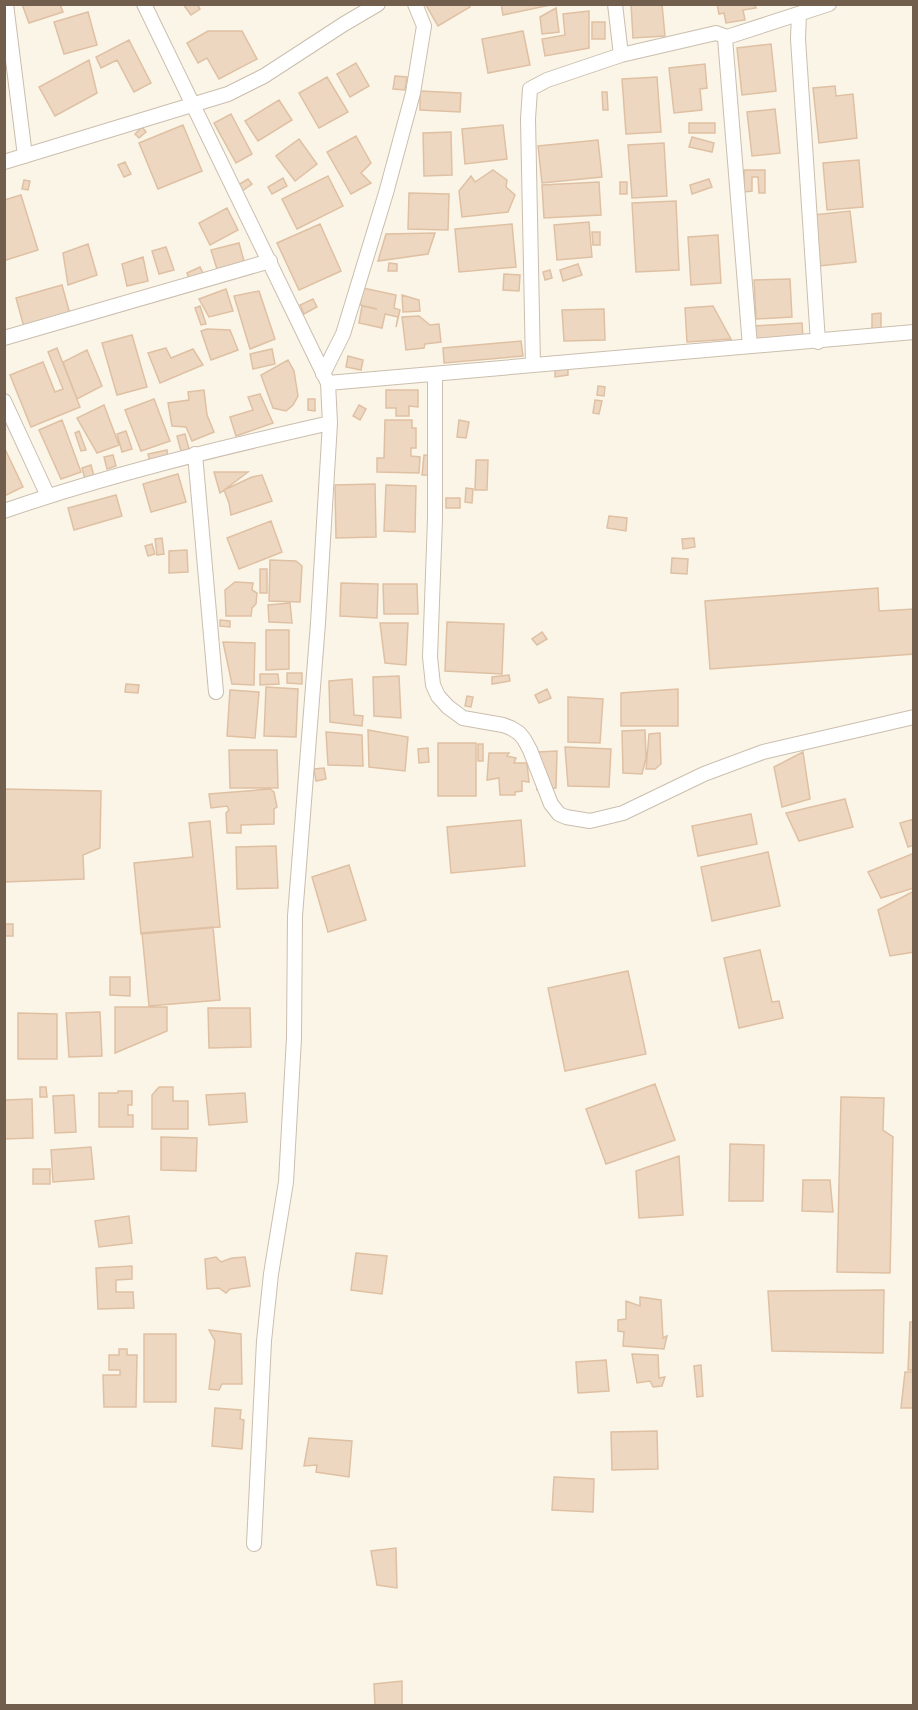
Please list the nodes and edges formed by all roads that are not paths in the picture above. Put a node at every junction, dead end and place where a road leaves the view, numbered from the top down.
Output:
1 (6, 4) edge
2 (144, 4) edge
3 (378, 4) edge
4 (415, 4) edge
5 (615, 4) edge
6 (829, 4) edge
7 (799, 14) junction
8 (727, 38) junction
9 (621, 55) junction
10 (193, 105) junction
11 (25, 156) junction
12 (4, 162) edge
13 (270, 261) junction
14 (914, 332) edge
15 (4, 338) edge
16 (818, 342) junction
17 (750, 346) junction
18 (533, 365) junction
19 (435, 374) junction
20 (326, 378) junction
21 (4, 401) edge
22 (330, 423) junction
23 (195, 454) junction
24 (48, 496) junction
25 (4, 511) edge
26 (216, 692) dead end
27 (914, 717) edge
28 (254, 1544) dead end

1 - 11 street
2 - 10 street
3 - 10 street
4 - 20 street
5 - 9 street
6 - 7 street
7 - 8 street
7 - 16 street
8 - 9 street
8 - 17 street
9 - 18 street
10 - 11 street
10 - 13 street
11 - 12 street
13 - 15 street
13 - 20 street
14 - 16 street
16 - 17 street
17 - 18 street
18 - 19 street
19 - 20 street
19 - 27 street
20 - 22 street
21 - 24 street
22 - 23 street
22 - 28 street
23 - 24 street
23 - 26 street
24 - 25 street

